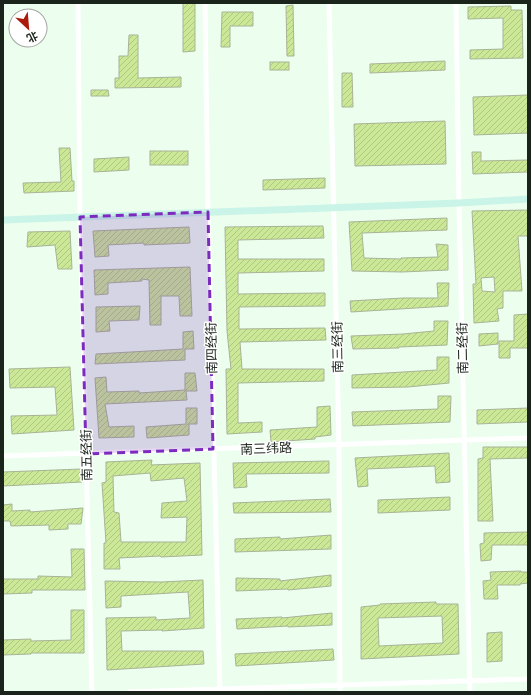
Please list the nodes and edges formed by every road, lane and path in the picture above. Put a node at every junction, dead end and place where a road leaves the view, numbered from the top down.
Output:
1 (78, 3) edge
2 (205, 3) edge
3 (329, 3) edge
4 (456, 3) edge
5 (528, 199) edge
6 (459, 203) junction
7 (334, 208) junction
8 (208, 212) junction
9 (80, 217) junction
10 (3, 220) edge
11 (528, 438) edge
12 (465, 440) junction
13 (339, 445) junction
14 (213, 450) junction
15 (86, 454) junction
16 (3, 456) edge
17 (528, 680) edge
18 (470, 682) junction
19 (354, 685) junction
20 (340, 686) junction
21 (220, 691) edge
22 (92, 692) edge
23 (129, 692) edge
24 (340, 692) edge
25 (354, 692) edge
26 (470, 692) edge

1 - 9 street, 南五经街
2 - 8 street, 南四经街
3 - 7 street, 南三经街
4 - 6 street, 南二经街
5 - 6 street
6 - 7 street
6 - 12 street, 南二经街
7 - 8 street
7 - 13 street, 南三经街
8 - 9 street
8 - 14 street, 南四经街
9 - 10 street
9 - 15 street, 南五经街
11 - 12 street, 南三纬路
12 - 13 street, 南三纬路
12 - 18 street, 南二经街
13 - 14 street, 南三纬路
13 - 20 street, 南三经街
14 - 15 street, 南三纬路
14 - 21 street, 南四经街
15 - 16 street, 南三纬路
15 - 22 street, 南五经街
17 - 18 street
18 - 19 street
18 - 26 street, 南二经街
19 - 20 street
19 - 25 street
20 - 21 street
20 - 24 street, 南三经街
21 - 23 street

